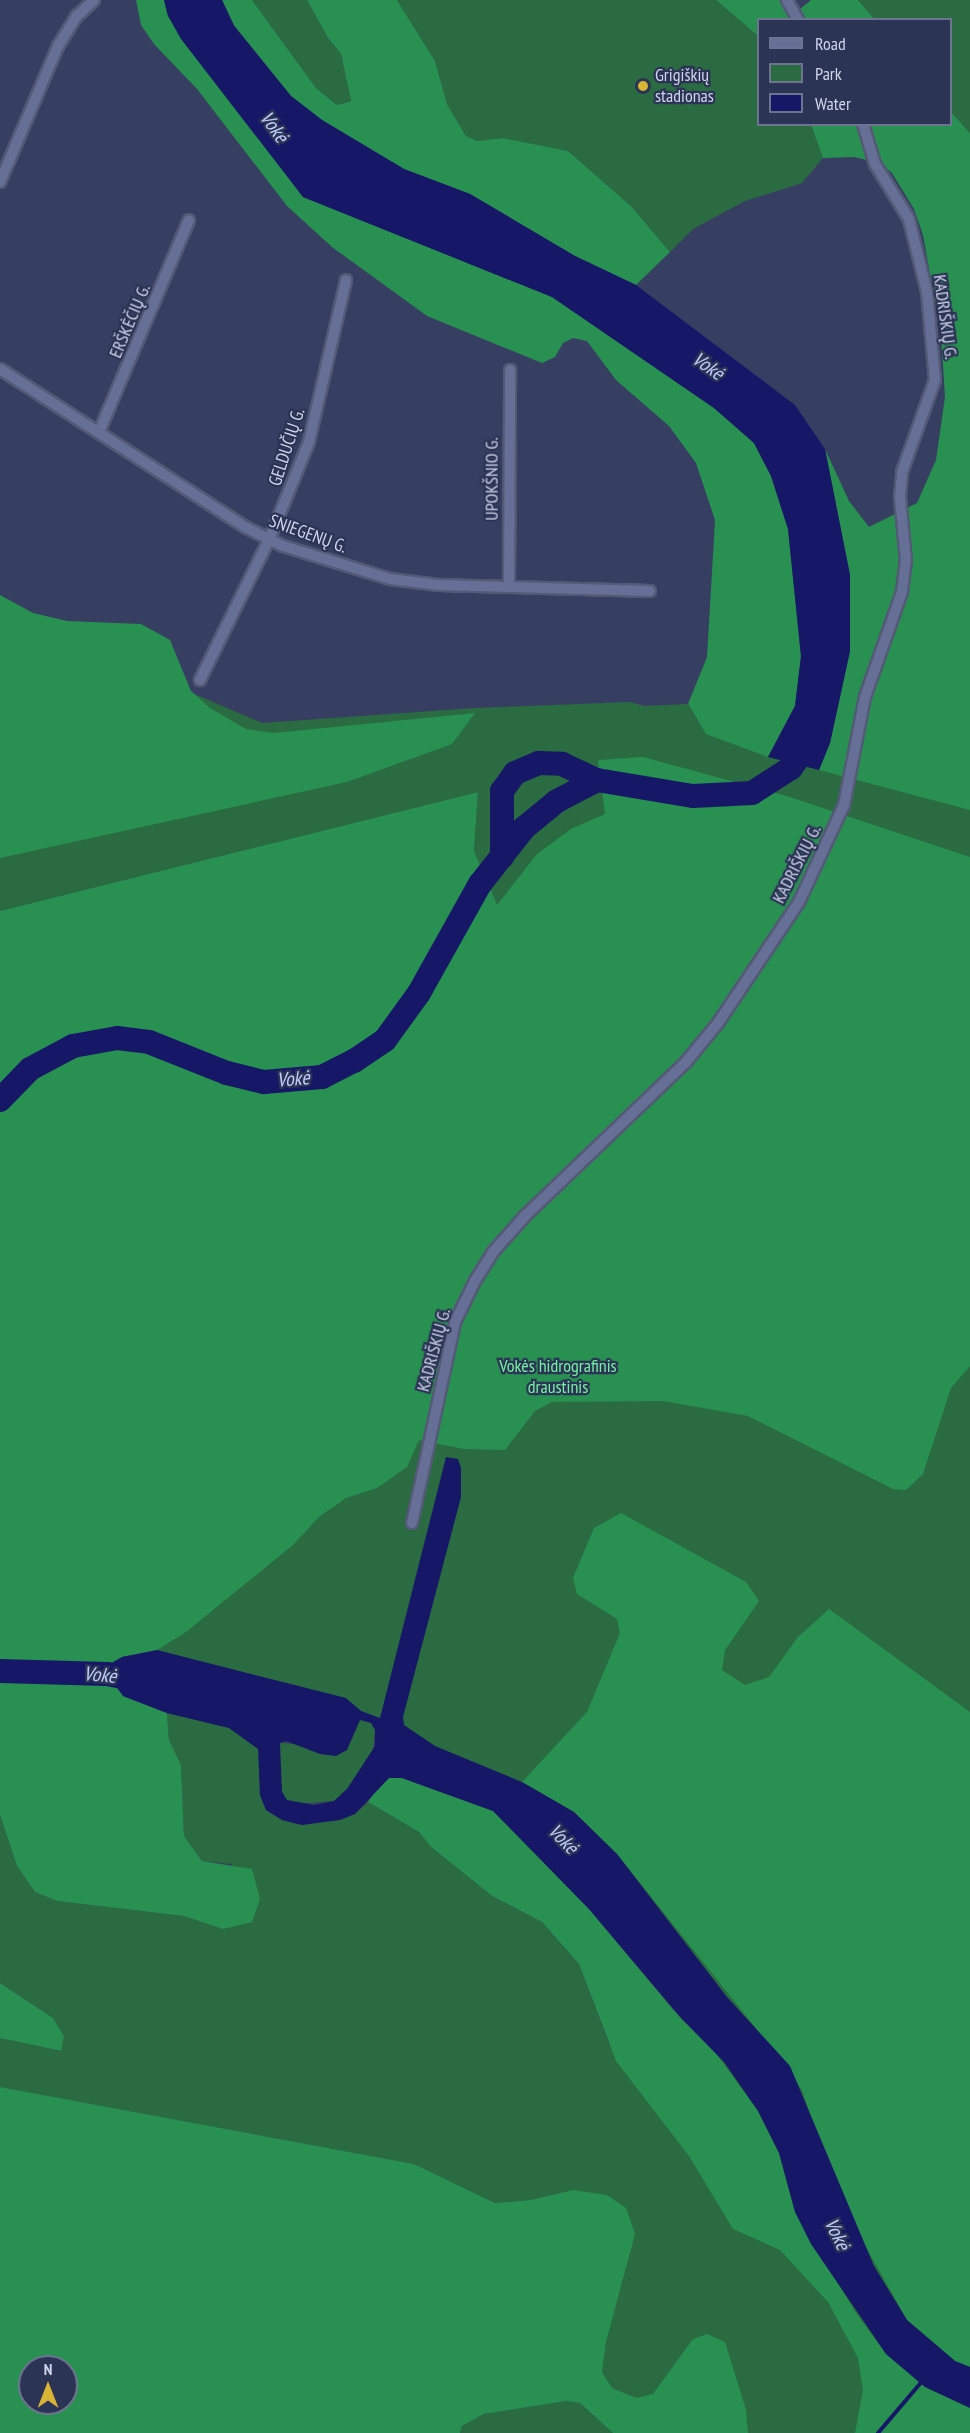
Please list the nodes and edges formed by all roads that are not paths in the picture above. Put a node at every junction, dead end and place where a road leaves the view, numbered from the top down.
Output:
1 (94, 0) edge
2 (787, 0) edge
3 (797, 18) edge
4 (864, 126) edge
5 (0, 182) edge
6 (189, 220) dead end
7 (346, 280) dead end
8 (0, 369) edge
9 (510, 370) dead end
10 (99, 432) junction
11 (269, 540) junction
12 (508, 587) junction
13 (650, 591) dead end
14 (200, 680) dead end
15 (412, 1523) dead end

1 - 5 street
2 - 3 street
4 - 15 street, KADRIŠKIŲ G.
6 - 10 street, ERŠKĖČIŲ G.
7 - 11 street, GELDUČIŲ G.
8 - 10 street, SNIEGENŲ G.
9 - 12 street, UPOKŠNIO G.
10 - 11 street, SNIEGENŲ G.
11 - 12 street, SNIEGENŲ G.
11 - 14 street, GELDUČIŲ G.
12 - 13 street, SNIEGENŲ G.

